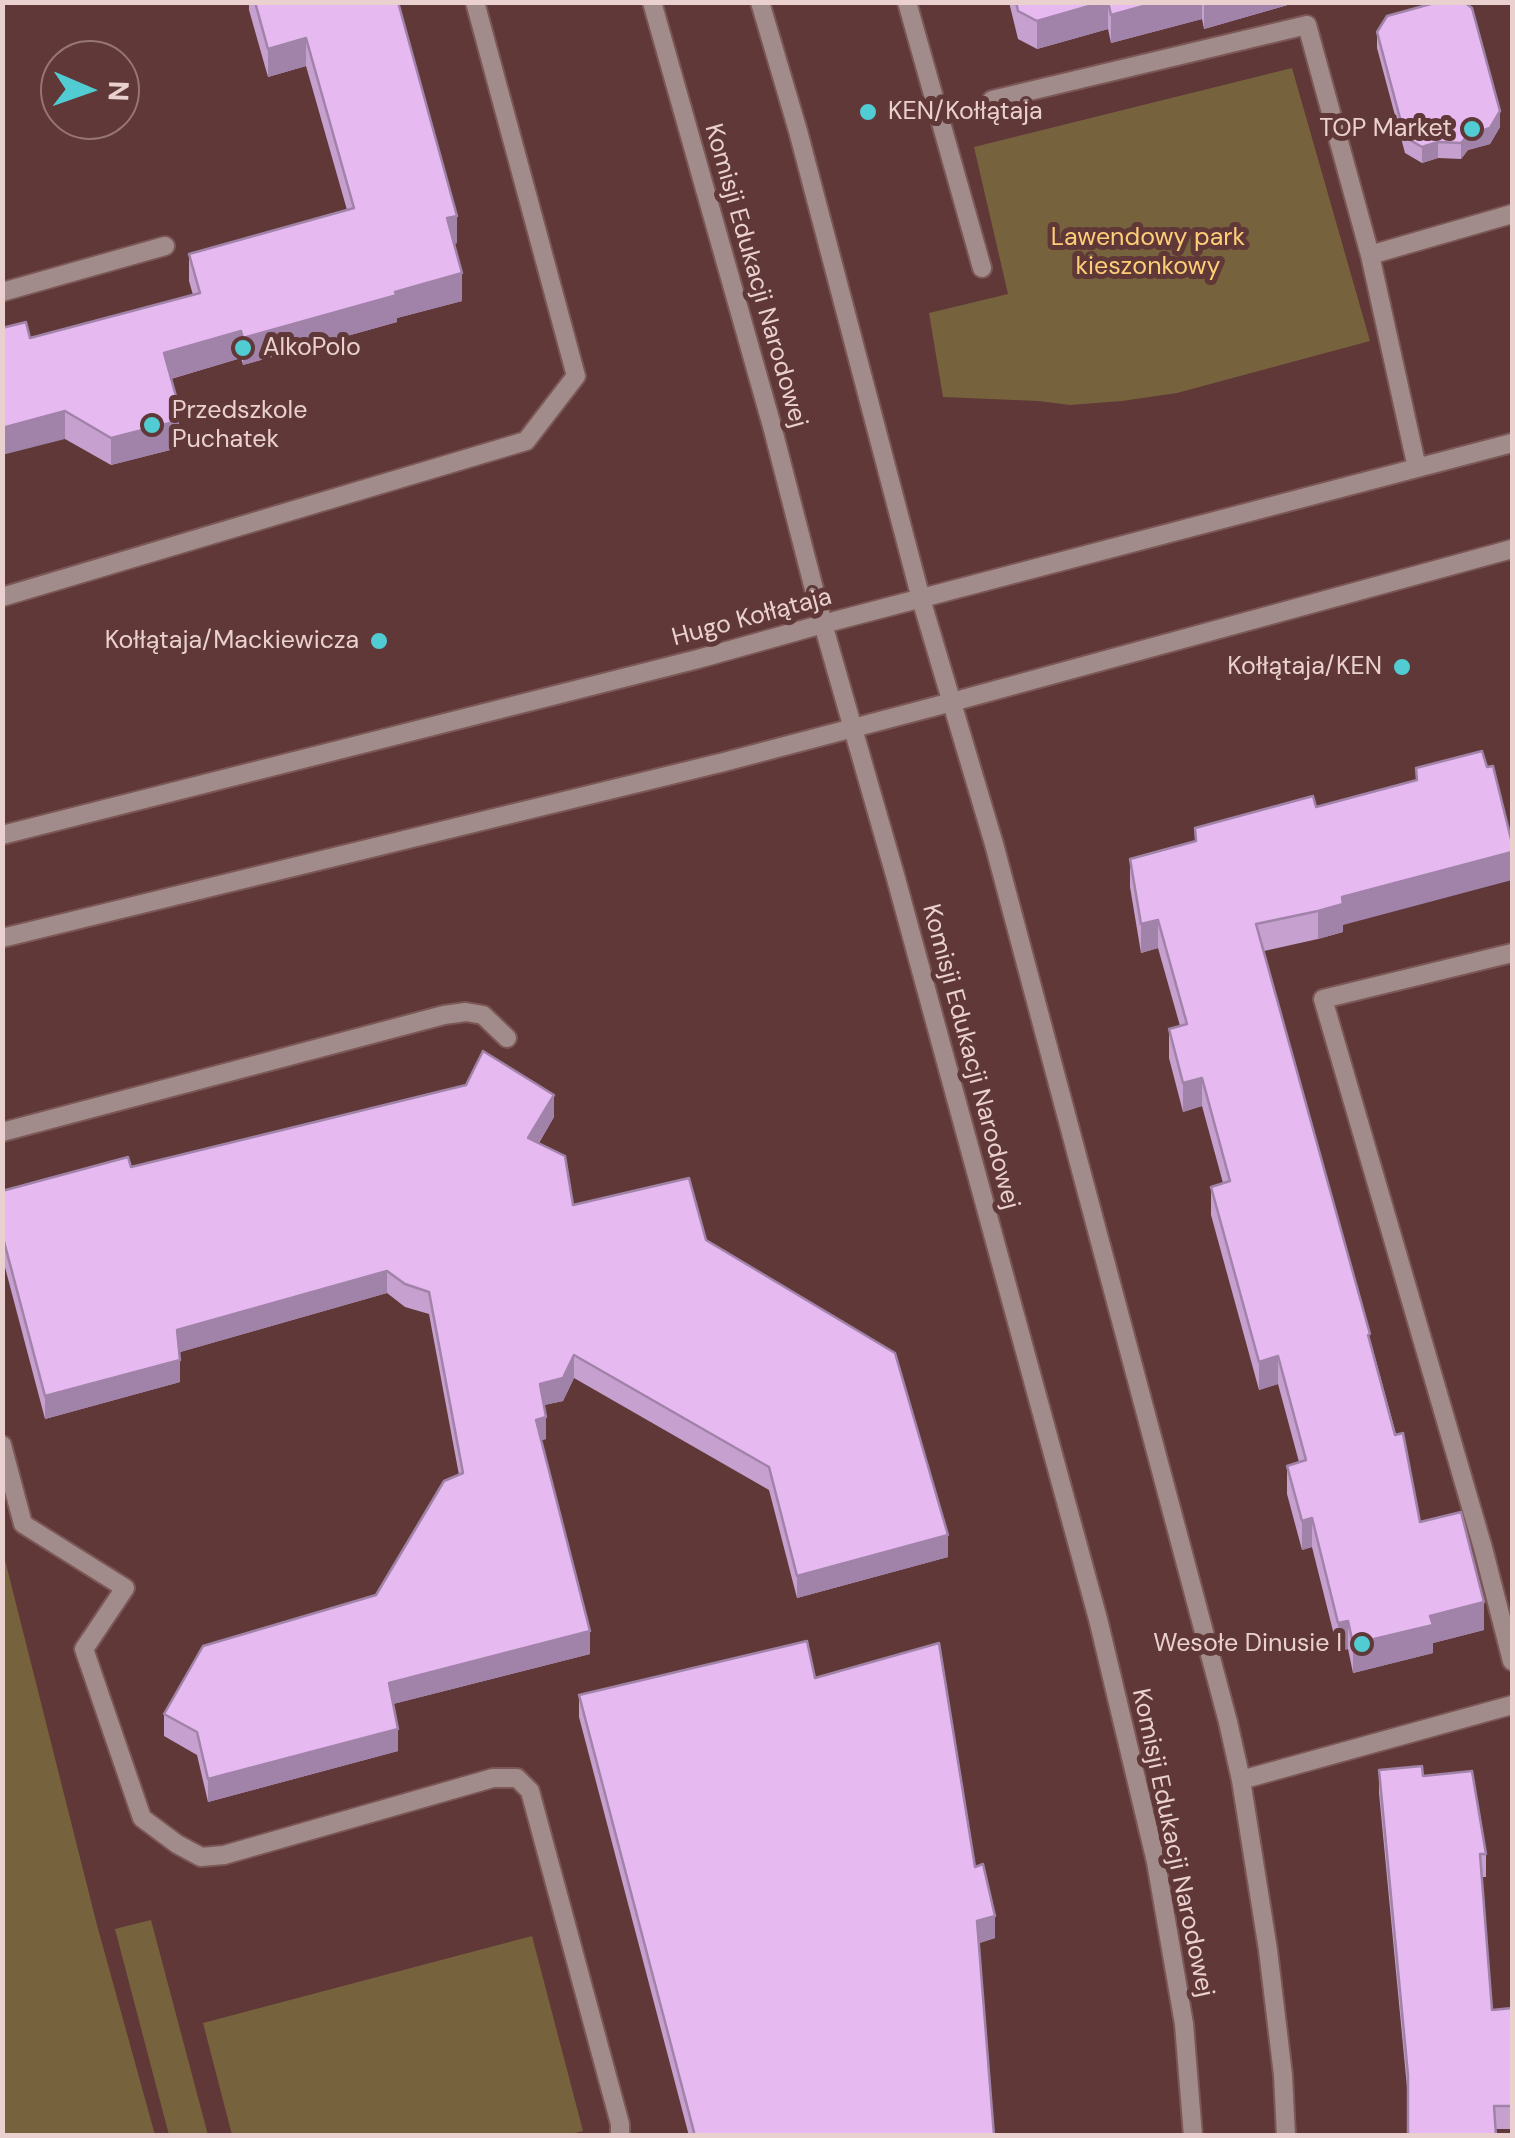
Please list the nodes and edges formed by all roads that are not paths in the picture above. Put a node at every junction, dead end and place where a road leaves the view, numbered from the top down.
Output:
1 (475, 2) edge
2 (652, 2) edge
3 (760, 2) edge
4 (907, 2) edge
5 (992, 100) dead end
6 (1512, 214) edge
7 (165, 246) dead end
8 (1370, 255) junction
9 (982, 268) dead end
10 (2, 292) edge
11 (1512, 443) edge
12 (1417, 468) junction
13 (1512, 549) edge
14 (2, 596) edge
15 (921, 599) junction
16 (823, 624) junction
17 (952, 702) junction
18 (852, 729) junction
19 (2, 835) edge
20 (2, 938) edge
21 (1512, 954) edge
22 (507, 1038) dead end
23 (2, 1132) edge
24 (2, 1446) edge
25 (1512, 1661) edge
26 (1512, 1705) edge
27 (1241, 1780) junction
28 (620, 2136) edge
29 (1193, 2136) edge
30 (1286, 2136) edge

1 - 14 street
2 - 16 street, Komisji Edukacji Narodowej
3 - 15 street
4 - 9 street
5 - 8 street
6 - 8 street
7 - 10 street
8 - 12 street
11 - 12 street, Hugo Kołłątaja
12 - 15 street, Hugo Kołłątaja
13 - 17 street
15 - 16 street, Hugo Kołłątaja
15 - 17 street
16 - 18 street, Komisji Edukacji Narodowej
16 - 19 street, Hugo Kołłątaja
17 - 18 street
17 - 27 street
18 - 20 street
18 - 29 street, Komisji Edukacji Narodowej
21 - 25 street
22 - 23 street
24 - 28 street
26 - 27 street
27 - 30 street

